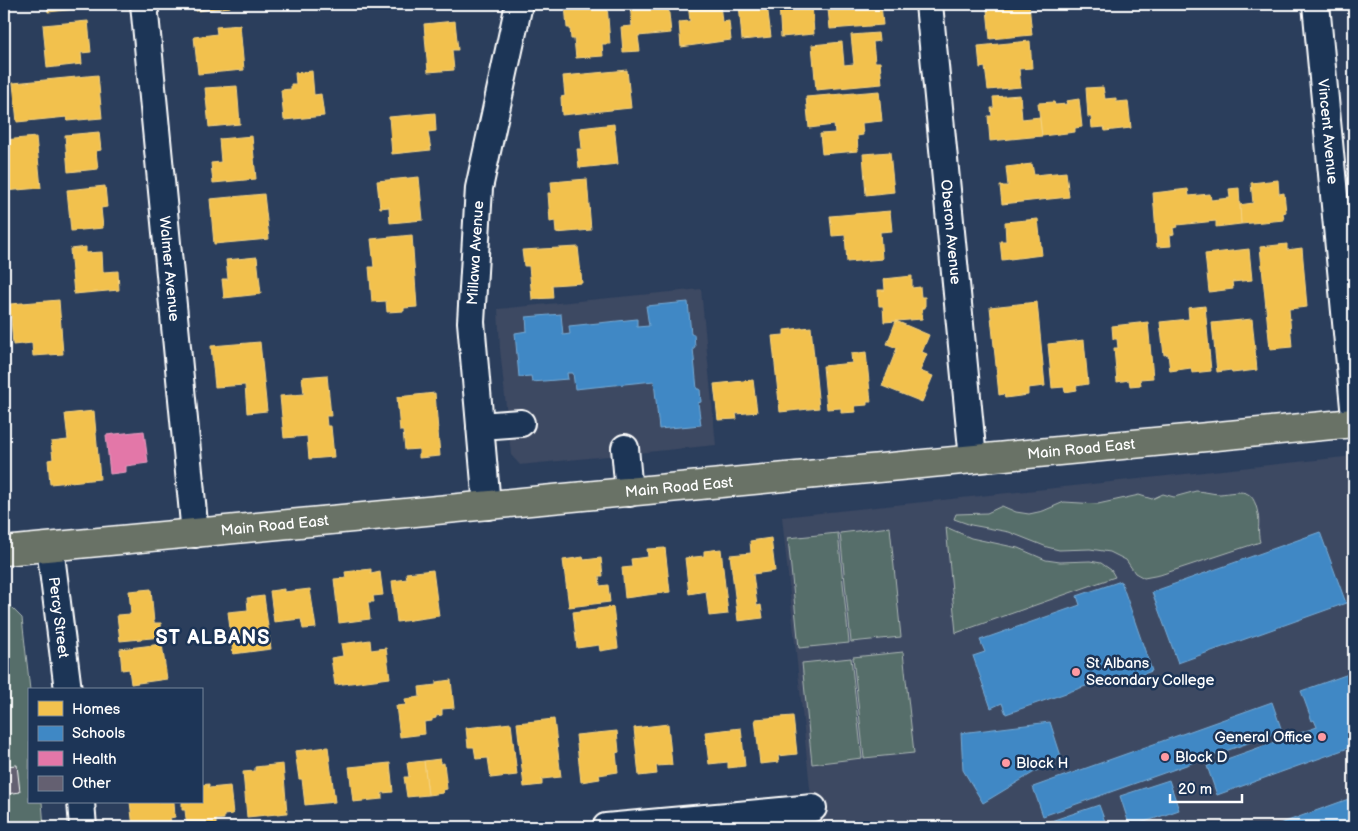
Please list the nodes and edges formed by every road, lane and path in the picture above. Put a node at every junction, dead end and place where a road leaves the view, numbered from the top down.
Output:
1 (144, 4) edge
2 (519, 4) edge
3 (929, 4) edge
4 (1316, 4) edge
5 (1354, 407) edge
6 (520, 423) dead end
7 (1354, 423) edge
8 (480, 426) junction
9 (625, 448) dead end
10 (973, 459) junction
11 (629, 493) junction
12 (487, 506) junction
13 (195, 534) junction
14 (50, 547) junction
15 (4, 551) edge
16 (68, 688) edge
17 (81, 804) edge
18 (813, 808) dead end
19 (646, 826) edge
20 (84, 827) edge
21 (606, 827) edge

1 - 13 street, Walmer Avenue
2 - 8 street, Millawa Avenue
3 - 10 street, Oberon Avenue
4 - 5 street, Vincent Avenue
6 - 8 street
7 - 10 main road, Main Road East
8 - 12 street, Millawa Avenue
9 - 11 street
10 - 11 main road, Main Road East
11 - 12 main road, Main Road East
12 - 13 main road, Main Road East
13 - 14 main road, Main Road East
14 - 15 main road, Main Road East
14 - 16 street, Percy Street
17 - 20 street
18 - 19 street
19 - 21 street

